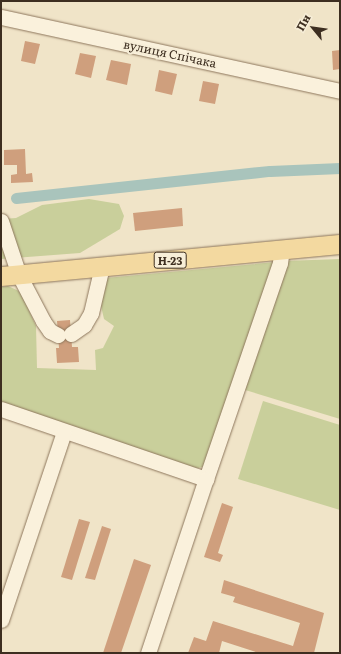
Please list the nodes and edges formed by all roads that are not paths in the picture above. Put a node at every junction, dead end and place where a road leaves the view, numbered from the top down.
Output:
1 (1, 17) edge
2 (340, 91) edge
3 (1, 221) edge
4 (340, 244) edge
5 (282, 250) junction
6 (102, 266) junction
7 (10, 276) edge
8 (1, 409) edge
9 (64, 432) junction
10 (206, 479) junction
11 (1, 620) edge
12 (148, 653) edge

1 - 2 street, вулиця Спічака
3 - 7 street
4 - 5 main road, Н-23
5 - 6 main road, Н-23
5 - 10 street
6 - 7 main road, Н-23
6 - 7 street
8 - 9 street
9 - 10 street
9 - 11 street
10 - 12 street

